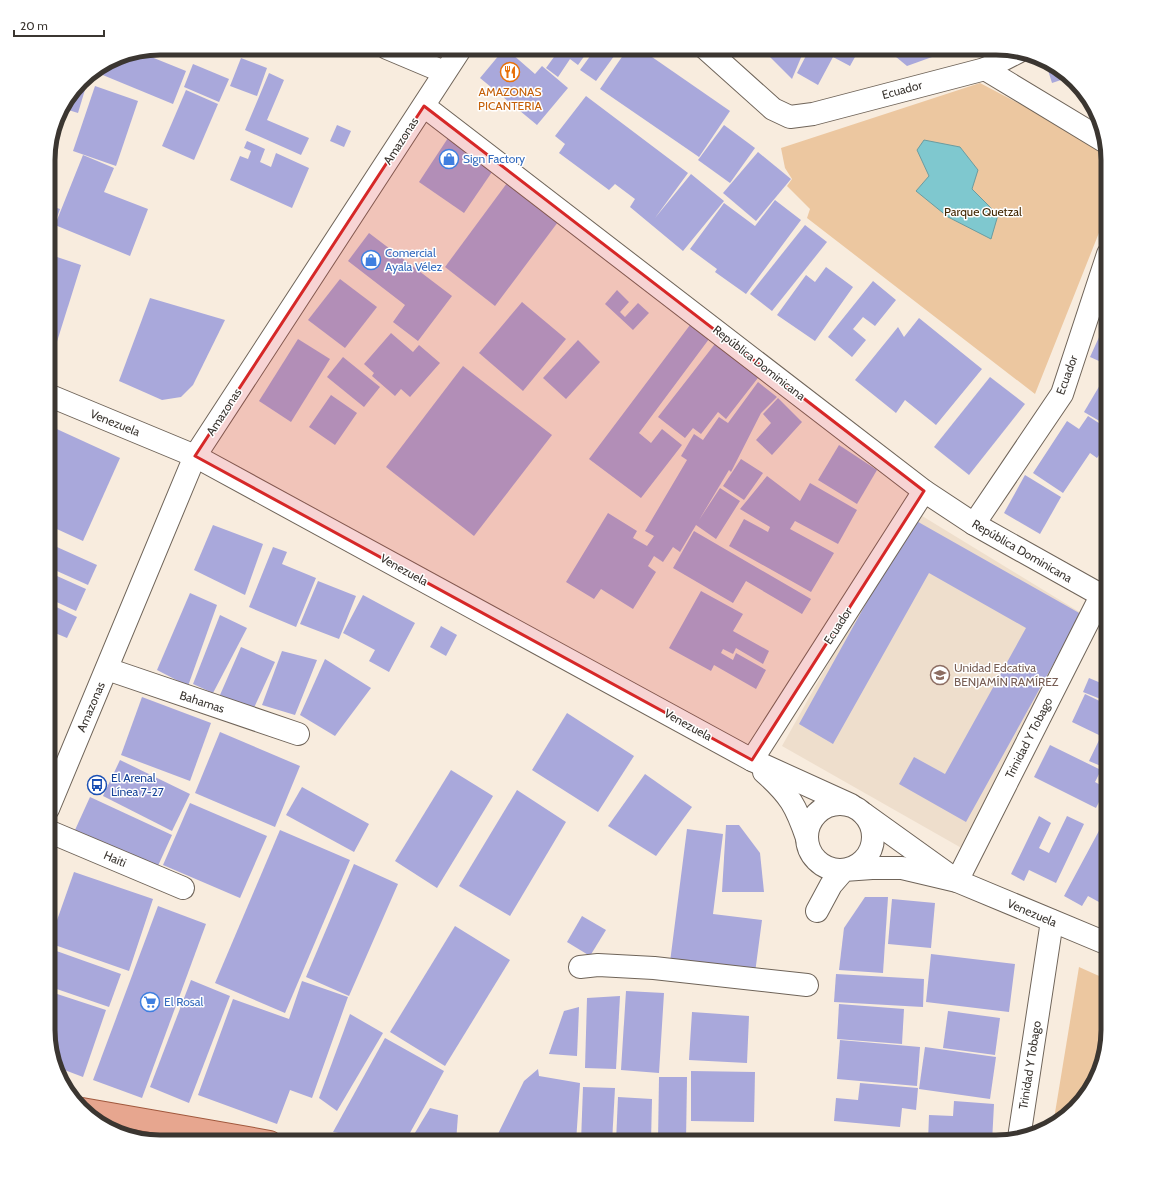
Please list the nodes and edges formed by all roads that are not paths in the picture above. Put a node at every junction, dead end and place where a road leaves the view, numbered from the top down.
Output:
1 (404, 55) edge
2 (456, 55) edge
3 (713, 55) edge
4 (1010, 56) edge
5 (985, 69) junction
6 (444, 72) junction
7 (424, 106) junction
8 (1099, 138) edge
9 (1101, 275) edge
10 (55, 398) edge
11 (195, 456) junction
12 (924, 491) junction
13 (974, 524) junction
14 (1101, 596) edge
15 (1101, 606) edge
16 (107, 669) junction
17 (298, 734) dead end
18 (752, 760) junction
19 (55, 792) edge
20 (858, 810) junction
21 (55, 834) edge
22 (808, 843) junction
23 (844, 870) junction
24 (957, 880) junction
25 (183, 888) dead end
26 (1052, 921) junction
27 (1101, 941) edge
28 (580, 967) dead end
29 (807, 985) dead end
30 (93, 1110) edge
31 (1020, 1132) edge
32 (231, 1135) edge

1 - 6 street
2 - 6 street, Amazonas
3 - 5 street, Ecuador
4 - 5 street, Ecuador
5 - 8 street
6 - 7 street, Amazonas
7 - 11 street, Amazonas
7 - 12 street, República Dominicana
9 - 13 street, Ecuador
10 - 11 street, Venezuela
11 - 16 street, Amazonas
11 - 18 street, Venezuela
12 - 13 street, República Dominicana
12 - 18 street, Ecuador
13 - 14 street, República Dominicana
15 - 24 street, Trinidad Y Tobago
16 - 17 street, Bahamas
16 - 19 street, Amazonas
18 - 20 street, Venezuela
18 - 22 street, Venezuela
20 - 22 street
20 - 23 street
20 - 24 street, Venezuela
21 - 25 street, Haiti
22 - 23 street
22 - 23 street
23 - 24 street, Venezuela
24 - 26 street, Venezuela
26 - 27 street, Venezuela
26 - 31 street, Trinidad Y Tobago
28 - 29 street
30 - 32 main road

